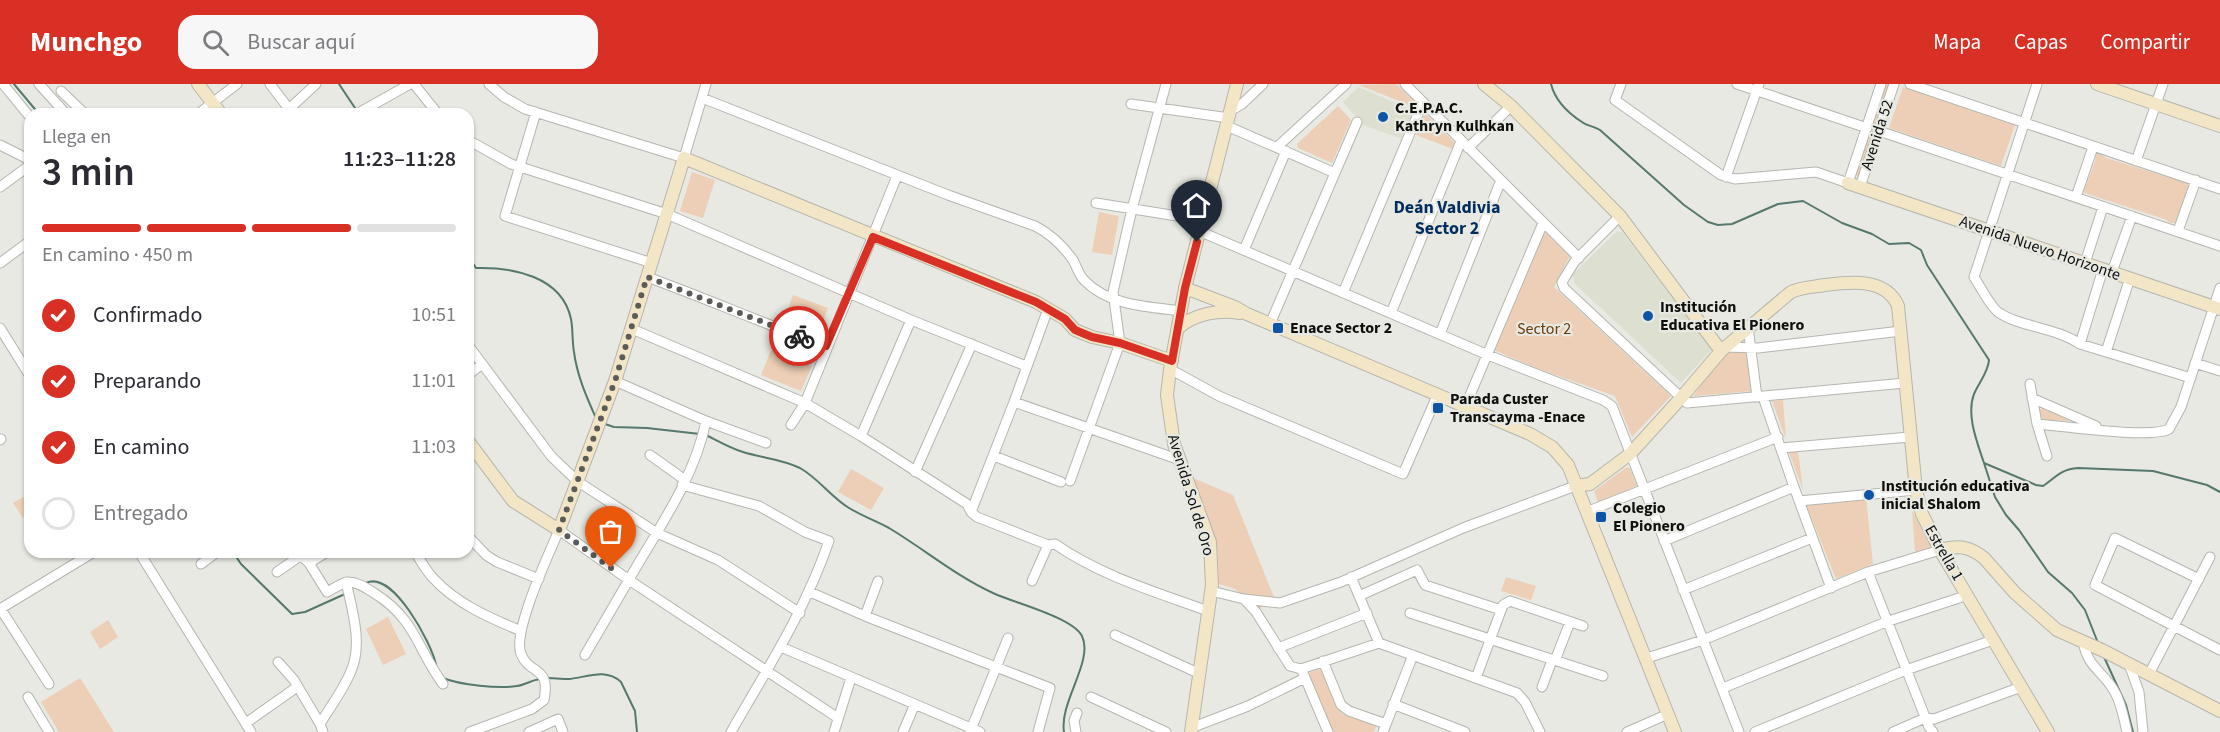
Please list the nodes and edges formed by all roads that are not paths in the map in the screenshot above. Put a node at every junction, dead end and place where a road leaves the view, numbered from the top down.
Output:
1 (3, 84) edge
2 (39, 84) edge
3 (198, 84) edge
4 (237, 84) edge
5 (270, 84) edge
6 (316, 84) edge
7 (412, 84) edge
8 (489, 84) edge
9 (706, 84) edge
10 (1166, 84) edge
11 (1237, 84) edge
12 (1263, 84) edge
13 (1346, 84) edge
14 (1405, 84) edge
15 (1485, 84) edge
16 (1621, 84) edge
17 (1737, 84) edge
18 (1881, 84) edge
19 (1894, 84) edge
20 (1910, 84) edge
21 (2037, 84) edge
22 (2097, 84) edge
23 (2163, 84) edge
24 (1758, 87) edge
25 (59, 88) edge
26 (702, 98) junction
27 (212, 102) junction
28 (1423, 102) junction
29 (1131, 104) dead end
30 (2156, 104) junction
31 (1511, 106) junction
32 (61, 108) edge
33 (68, 108) edge
34 (79, 108) edge
35 (205, 108) edge
36 (216, 108) edge
37 (288, 108) edge
38 (295, 108) edge
39 (368, 108) edge
40 (433, 108) edge
41 (24, 110) edge
42 (1160, 110) junction
43 (536, 112) junction
44 (1229, 118) junction
45 (1357, 122) dead end
46 (2024, 122) junction
47 (2220, 126) edge
48 (1867, 128) junction
49 (1879, 131) junction
50 (474, 144) edge
51 (1465, 144) junction
52 (0, 145) edge
53 (2093, 147) junction
54 (1282, 149) junction
55 (24, 157) edge
56 (684, 158) junction
57 (2136, 161) junction
58 (519, 167) junction
59 (24, 169) edge
60 (1335, 173) junction
61 (2007, 175) junction
62 (897, 176) junction
63 (1726, 177) junction
64 (1501, 180) junction
65 (2196, 180) junction
66 (1854, 185) junction
67 (0, 187) edge
68 (2220, 189) edge
69 (2076, 198) junction
70 (1096, 202) dead end
71 (2103, 207) junction
72 (1132, 209) junction
73 (667, 214) junction
74 (1620, 216) junction
75 (2132, 216) junction
76 (1543, 223) junction
77 (1200, 226) junction
78 (1989, 230) junction
79 (2178, 231) junction
80 (873, 237) junction
81 (24, 245) edge
82 (2220, 246) edge
83 (1244, 250) junction
84 (1579, 258) junction
85 (0, 263) edge
86 (652, 263) junction
87 (2085, 263) junction
88 (1293, 271) junction
89 (2108, 271) junction
90 (647, 277) junction
91 (2130, 278) junction
92 (1185, 288) junction
93 (2220, 288) edge
94 (849, 293) junction
95 (1343, 293) junction
96 (1114, 300) junction
97 (2217, 308) edge
98 (1048, 309) junction
99 (1182, 311) junction
100 (1391, 313) junction
101 (1247, 314) junction
102 (910, 320) junction
103 (1270, 324) junction
104 (1748, 327) junction
105 (0, 328) edge
106 (1178, 328) junction
107 (632, 329) junction
108 (1900, 331) junction
109 (1440, 334) junction
110 (3, 341) edge
111 (1120, 343) junction
112 (972, 344) junction
113 (2080, 345) junction
114 (826, 346) junction
115 (1752, 346) junction
116 (1723, 349) junction
117 (2106, 352) junction
118 (1488, 355) junction
119 (475, 360) edge
120 (2195, 363) junction
121 (1171, 365) junction
122 (1026, 366) junction
123 (24, 368) edge
124 (2220, 371) edge
125 (2191, 378) junction
126 (1905, 383) junction
127 (2030, 384) dead end
128 (613, 386) junction
129 (1437, 396) junction
130 (1760, 397) junction
131 (1681, 398) junction
132 (2032, 398) junction
133 (1014, 402) junction
134 (805, 403) junction
135 (1465, 407) junction
136 (706, 421) junction
137 (2037, 424) junction
138 (791, 425) dead end
139 (1089, 429) junction
140 (2103, 430) junction
141 (861, 436) junction
142 (1778, 437) junction
143 (1910, 437) junction
144 (766, 442) dead end
145 (1781, 448) junction
146 (474, 449) edge
147 (1630, 454) junction
148 (650, 455) dead end
149 (994, 456) junction
150 (2047, 456) dead end
151 (1180, 460) junction
152 (915, 472) junction
153 (577, 482) junction
154 (684, 482) junction
155 (1575, 486) junction
156 (1794, 487) junction
157 (1644, 489) junction
158 (1916, 490) junction
159 (1799, 501) junction
160 (971, 512) junction
161 (1586, 512) junction
162 (559, 530) junction
163 (657, 533) junction
164 (1812, 538) junction
165 (1664, 541) junction
166 (474, 542) edge
167 (1048, 545) junction
168 (1940, 550) junction
169 (2210, 556) dead end
170 (84, 558) edge
171 (143, 558) edge
172 (209, 558) edge
173 (294, 558) edge
174 (303, 558) edge
175 (317, 558) edge
176 (419, 558) edge
177 (204, 562) dead end
178 (309, 563) junction
179 (277, 572) dead end
180 (1868, 573) junction
181 (1351, 577) junction
182 (539, 579) junction
183 (2199, 579) junction
184 (629, 580) junction
185 (878, 581) dead end
186 (1032, 581) dead end
187 (347, 586) junction
188 (1831, 588) junction
189 (1683, 590) junction
190 (1211, 591) junction
191 (810, 592) junction
192 (1968, 595) junction
193 (1359, 596) junction
194 (1244, 599) junction
195 (0, 609) edge
196 (1208, 610) junction
197 (1501, 610) junction
198 (1367, 612) junction
199 (800, 613) junction
200 (1410, 613) dead end
201 (865, 616) junction
202 (1570, 622) junction
203 (1886, 622) junction
204 (2174, 625) junction
205 (1583, 626) dead end
206 (520, 634) junction
207 (1115, 635) dead end
208 (1008, 638) dead end
209 (1490, 639) junction
210 (1703, 640) junction
211 (1993, 640) junction
212 (1380, 643) junction
213 (2087, 644) junction
214 (780, 647) junction
215 (1278, 648) junction
216 (2220, 650) edge
217 (585, 655) dead end
218 (1413, 655) junction
219 (1647, 658) junction
220 (1323, 661) junction
221 (1554, 661) junction
222 (278, 662) dead end
223 (2129, 664) junction
224 (997, 667) junction
225 (1301, 669) junction
226 (1906, 670) junction
227 (767, 673) junction
228 (1198, 673) junction
229 (2149, 674) junction
230 (1603, 676) dead end
231 (851, 678) junction
232 (1305, 678) junction
233 (1476, 678) junction
234 (49, 684) dead end
235 (443, 684) dead end
236 (297, 687) junction
237 (1542, 687) dead end
238 (2021, 687) junction
239 (1723, 688) junction
240 (28, 697) dead end
241 (1091, 697) dead end
242 (915, 704) junction
243 (1393, 704) junction
244 (2220, 711) edge
245 (1077, 713) dead end
246 (1668, 714) junction
247 (838, 718) junction
248 (1439, 722) junction
249 (248, 727) edge
250 (1928, 727) edge
251 (321, 728) edge
252 (1384, 728) edge
253 (1191, 730) edge
254 (974, 731) edge
255 (1325, 731) edge
256 (49, 732) edge
257 (238, 732) edge
258 (470, 732) edge
259 (529, 732) edge
260 (563, 732) edge
261 (730, 732) edge
262 (834, 732) edge
263 (903, 732) edge
264 (1038, 732) edge
265 (1076, 732) edge
266 (1166, 732) edge
267 (1435, 732) edge
268 (1466, 732) edge
269 (1540, 732) edge
270 (1627, 732) edge
271 (1675, 732) edge
272 (1739, 732) edge
273 (1755, 732) edge
274 (1893, 732) edge
275 (2048, 732) edge
276 (2127, 732) edge
277 (2143, 732) edge

1 - 41 street
2 - 32 street
3 - 27 street
4 - 27 street
5 - 37 street
6 - 38 street
7 - 39 street
7 - 40 street
8 - 43 street
9 - 26 street
10 - 42 street
11 - 44 street, Avenida Sol de Oro
12 - 44 street
13 - 54 street
14 - 28 street
15 - 31 street
16 - 63 street
17 - 24 street
18 - 48 street
19 - 49 street, Avenida 52
20 - 46 street
21 - 46 street
22 - 30 street
23 - 30 street
24 - 48 street
24 - 63 street
25 - 33 street
25 - 34 street
26 - 56 street
26 - 62 street
27 - 35 street
27 - 36 street
28 - 51 street
28 - 95 street
29 - 42 street
30 - 47 street
30 - 57 street
31 - 51 street
31 - 74 street
42 - 44 street
42 - 72 street
43 - 56 street
43 - 58 street
44 - 54 street
44 - 77 street, Avenida Sol de Oro
45 - 60 street
46 - 53 street
46 - 61 street
48 - 66 street
49 - 61 street
49 - 66 street, Avenida 52
50 - 58 street
51 - 64 street
51 - 100 street
52 - 55 street
53 - 57 street
53 - 69 street
54 - 60 street
54 - 83 street
56 - 73 street
56 - 80 street
57 - 65 street
58 - 73 street
58 - 86 street
59 - 67 street
60 - 88 street
61 - 69 street
61 - 78 street
62 - 80 street
62 - 96 street
63 - 66 street
64 - 76 street
64 - 109 street
65 - 68 street
65 - 79 street
66 - 78 street, Avenida Nuevo Horizonte
69 - 71 street
70 - 72 street
71 - 75 street
71 - 87 street
72 - 77 street
72 - 96 street
73 - 86 street
73 - 94 street
74 - 84 street
74 - 116 street
75 - 79 street
75 - 89 street
76 - 84 street
76 - 118 street
77 - 83 street
77 - 92 street, Avenida Sol de Oro
78 - 87 street, Avenida Nuevo Horizonte
78 - 113 street
79 - 82 street
80 - 94 street
80 - 98 street
81 - 85 street
83 - 88 street
84 - 131 street
86 - 90 street
87 - 89 street, Avenida Nuevo Horizonte
88 - 95 street
88 - 103 street
89 - 91 street, Avenida Nuevo Horizonte
89 - 113 street
90 - 107 street
90 - 114 street
91 - 97 street, Avenida Nuevo Horizonte
91 - 117 street
92 - 99 street, Avenida Sol de Oro
92 - 101 street
93 - 97 street
94 - 102 street
94 - 114 street
95 - 100 street
96 - 99 street
96 - 111 street
97 - 120 street
98 - 111 street
98 - 122 street
99 - 106 street, Avenida Sol de Oro
100 - 109 street
101 - 103 street
101 - 106 street
102 - 112 street
102 - 141 street
103 - 129 street
104 - 108 street, Estrella 1
104 - 115 street
104 - 116 street
105 - 110 street
106 - 121 street, Avenida Sol de Oro
107 - 128 street
107 - 134 street
108 - 115 street
108 - 126 street, Estrella 1
109 - 118 street
110 - 123 street
111 - 121 street
111 - 139 street
112 - 122 street
112 - 152 street
113 - 117 street
114 - 134 street
115 - 116 street
115 - 130 street
116 - 131 street
117 - 125 street
118 - 135 street
118 - 147 street
119 - 153 street
120 - 124 street
120 - 125 street
121 - 129 street
121 - 151 street, Avenida Sol de Oro
122 - 133 street
125 - 140 street
126 - 130 street
126 - 143 street, Estrella 1
127 - 132 street
128 - 136 street
128 - 153 street
129 - 135 street
130 - 131 street
130 - 142 street
131 - 147 street
132 - 137 street
132 - 140 street
133 - 139 street
133 - 149 street
134 - 138 street
134 - 141 street
135 - 155 street
136 - 144 street
136 - 154 street
137 - 140 street
137 - 150 street
139 - 149 street
139 - 151 street
141 - 152 street
142 - 145 street
142 - 157 street
143 - 145 street
143 - 158 street, Estrella 1
145 - 156 street
146 - 162 street
147 - 155 street
147 - 157 street
148 - 154 street
149 - 160 street
151 - 190 street, Avenida Sol de Oro
152 - 160 street
153 - 162 street
153 - 163 street
154 - 163 street
154 - 191 street
155 - 161 street
155 - 181 street
156 - 159 street
156 - 165 street
157 - 161 street
157 - 165 street
158 - 159 street
158 - 168 street, Estrella 1
159 - 164 street
160 - 167 street
161 - 219 street
162 - 182 street
162 - 184 street
163 - 184 street
163 - 199 street
164 - 188 street
164 - 189 street
165 - 189 street
166 - 182 street
167 - 186 street
167 - 196 street
168 - 180 street
168 - 192 street, Estrella 1
168 - 213 street
169 - 183 street
170 - 195 street
171 - 249 street
172 - 177 street
173 - 179 street
174 - 178 street
175 - 178 street
176 - 206 street
178 - 187 street
180 - 188 street
180 - 203 street
181 - 193 street
181 - 194 street
182 - 206 street
183 - 204 street
183 - 204 street
184 - 217 street
184 - 227 street
185 - 201 street
187 - 235 street
187 - 251 street
188 - 210 street
189 - 210 street
190 - 194 street
190 - 196 street, Avenida Sol de Oro
191 - 199 street
191 - 201 street
192 - 203 street
192 - 211 street, Estrella 1
193 - 197 street
193 - 198 street
194 - 215 street
195 - 234 street
196 - 228 street, Avenida Sol de Oro
197 - 202 street
197 - 209 street
198 - 212 street
198 - 215 street
199 - 214 street
200 - 209 street
201 - 224 street
202 - 205 street
202 - 221 street
203 - 226 street
203 - 239 street
204 - 216 street
204 - 229 street
206 - 258 street
207 - 228 street
208 - 224 street
209 - 221 street
209 - 233 street
210 - 219 street
210 - 239 street
211 - 226 street
211 - 238 street, Estrella 1
212 - 218 street
212 - 220 street
213 - 223 street
213 - 276 street
214 - 227 street
214 - 231 street
215 - 225 street
218 - 233 street
218 - 243 street
219 - 246 street
220 - 225 street
220 - 252 street
221 - 230 street
221 - 237 street
222 - 236 street
223 - 229 street
223 - 277 street
224 - 254 street
224 - 264 street
225 - 232 street
226 - 250 street
226 - 273 street
227 - 247 street
227 - 261 street
228 - 253 street, Avenida Sol de Oro
229 - 244 street
231 - 242 street
231 - 247 street
232 - 253 street
232 - 255 street
233 - 269 street
236 - 249 street
236 - 251 street
238 - 250 street
238 - 275 street, Estrella 1
239 - 272 street
240 - 256 street
241 - 266 street
242 - 254 street
242 - 263 street
243 - 248 street
243 - 252 street
245 - 265 street
246 - 270 street
246 - 271 street
247 - 262 street
248 - 267 street
248 - 268 street
249 - 257 street
250 - 274 street
259 - 260 street

